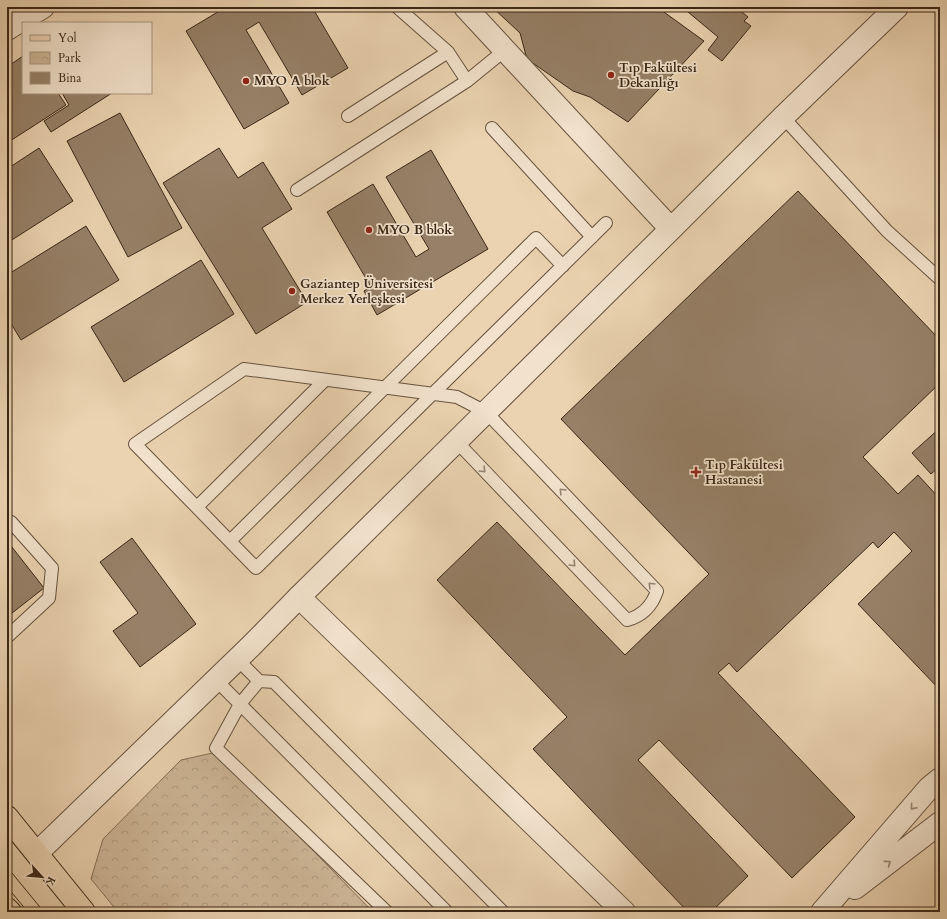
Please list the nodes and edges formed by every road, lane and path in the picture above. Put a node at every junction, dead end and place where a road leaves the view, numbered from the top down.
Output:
1 (397, 7) edge
2 (465, 7) edge
3 (897, 7) edge
4 (34, 9) edge
5 (7, 29) edge
6 (505, 50) junction
7 (448, 52) junction
8 (467, 80) junction
9 (348, 116) dead end
10 (783, 117) junction
11 (492, 128) dead end
12 (297, 190) dead end
13 (606, 223) dead end
14 (671, 229) junction
15 (592, 237) junction
16 (563, 266) junction
17 (940, 279) edge
18 (325, 380) junction
19 (386, 388) junction
20 (433, 394) junction
21 (486, 412) junction
22 (456, 442) junction
23 (197, 507) junction
24 (7, 523) edge
25 (230, 542) junction
26 (299, 596) junction
27 (7, 637) edge
28 (237, 659) junction
29 (216, 680) junction
30 (259, 681) junction
31 (240, 704) junction
32 (936, 789) edge
33 (7, 817) edge
34 (940, 823) edge
35 (37, 853) junction
36 (7, 908) edge
37 (10, 912) edge
38 (84, 912) edge
39 (387, 912) edge
40 (447, 912) edge
41 (503, 912) edge
42 (624, 912) edge
43 (823, 912) edge

1 - 7 lane
2 - 6 street
3 - 10 street
4 - 5 street
6 - 8 lane
6 - 14 street
7 - 8 lane
7 - 9 lane
8 - 12 lane
10 - 14 street
10 - 17 lane
11 - 15 lane
13 - 15 lane
14 - 21 street
15 - 16 lane
16 - 19 lane
16 - 20 lane
18 - 19 lane
18 - 23 lane
18 - 23 lane
19 - 20 lane
19 - 25 lane
20 - 21 lane
20 - 25 lane
21 - 22 street
22 -> 21 lane
22 - 26 street
23 - 25 lane
24 - 27 lane
26 - 28 street
26 - 42 street
28 - 29 street
28 - 30 lane
29 - 31 lane
29 - 35 street
30 - 31 lane
30 - 41 lane
31 - 39 lane
31 - 40 lane
32 -> 43 street
33 - 35 main road
43 -> 34 street
35 - 38 main road
36 - 37 main road

